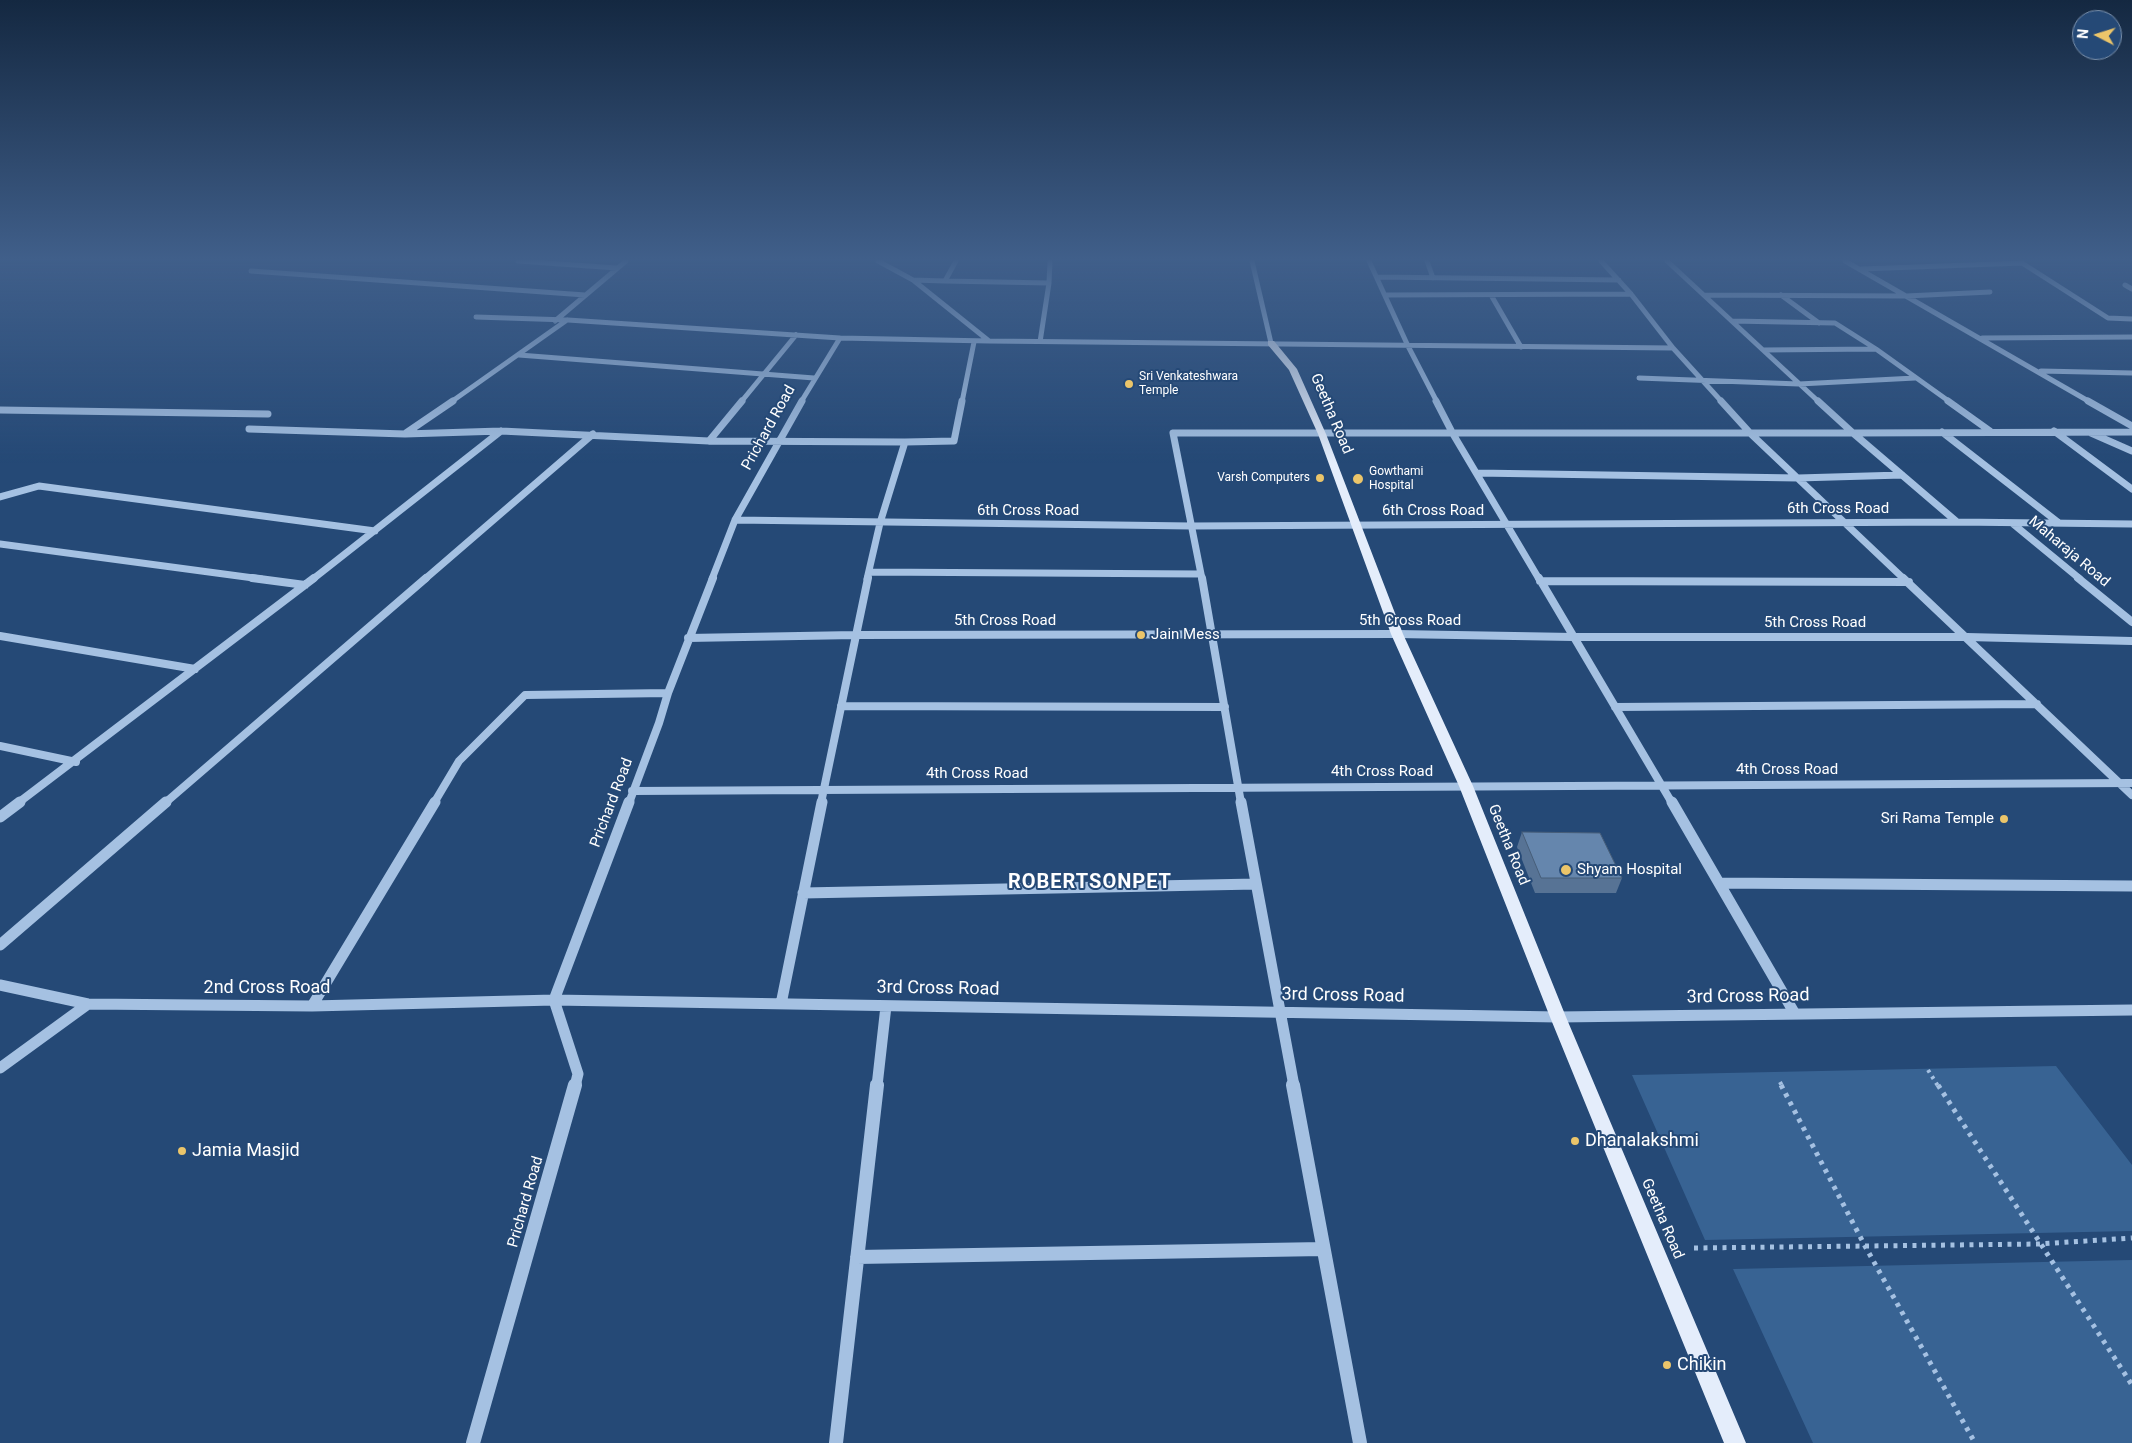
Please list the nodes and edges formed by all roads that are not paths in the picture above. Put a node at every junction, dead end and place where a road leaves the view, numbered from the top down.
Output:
1 (557, 328) edge
2 (695, 328) edge
3 (973, 328) edge
4 (1042, 328) edge
5 (1267, 328) edge
6 (1400, 328) edge
7 (1510, 328) edge
8 (1658, 328) edge
9 (1739, 328) edge
10 (1843, 328) edge
11 (1964, 328) edge
12 (796, 335) junction
13 (2132, 337) edge
14 (840, 338) junction
15 (1981, 338) junction
16 (989, 341) junction
17 (974, 342) junction
18 (1040, 342) junction
19 (1271, 344) junction
20 (1408, 346) junction
21 (1521, 347) junction
22 (1673, 348) junction
23 (1876, 349) junction
24 (1763, 350) junction
25 (520, 355) junction
26 (2038, 371) junction
27 (2132, 373) edge
28 (764, 374) junction
29 (814, 378) junction
30 (1639, 378) dead end
31 (1915, 378) junction
32 (1701, 379) junction
33 (1799, 384) junction
34 (0, 410) edge
35 (268, 414) dead end
36 (2132, 426) edge
37 (248, 430) dead end
38 (501, 431) junction
39 (1990, 431) junction
40 (1942, 432) junction
41 (2054, 432) junction
42 (2087, 432) junction
43 (2132, 432) edge
44 (1853, 433) junction
45 (405, 434) junction
46 (593, 434) junction
47 (1322, 434) junction
48 (1453, 434) junction
49 (1751, 434) junction
50 (709, 441) junction
51 (777, 442) junction
52 (904, 442) junction
53 (2132, 451) edge
54 (1477, 473) junction
55 (1902, 475) junction
56 (1798, 478) junction
57 (2132, 489) edge
58 (0, 497) edge
59 (734, 520) junction
60 (1957, 522) junction
61 (1845, 523) junction
62 (2012, 523) junction
63 (2059, 523) junction
64 (880, 524) junction
65 (2132, 524) edge
66 (1357, 525) junction
67 (1507, 525) junction
68 (1191, 526) junction
69 (375, 531) junction
70 (0, 544) edge
71 (869, 572) junction
72 (1200, 574) junction
73 (1540, 580) junction
74 (1909, 582) junction
75 (305, 585) junction
76 (2132, 622) edge
77 (1396, 634) junction
78 (855, 635) junction
79 (1213, 635) junction
80 (0, 636) edge
81 (1967, 636) junction
82 (1573, 637) junction
83 (688, 638) junction
84 (2132, 641) edge
85 (195, 669) junction
86 (668, 692) junction
87 (2036, 704) junction
88 (841, 706) junction
89 (1225, 706) junction
90 (1615, 707) junction
91 (0, 746) edge
92 (76, 762) junction
93 (2119, 783) junction
94 (2132, 783) edge
95 (1662, 785) junction
96 (1466, 786) junction
97 (1238, 787) junction
98 (825, 790) junction
99 (632, 791) junction
100 (2132, 795) edge
101 (0, 817) edge
102 (1256, 884) junction
103 (1719, 884) junction
104 (2132, 886) edge
105 (803, 893) junction
106 (0, 945) edge
107 (0, 985) edge
108 (554, 1000) junction
109 (88, 1004) junction
110 (782, 1004) junction
111 (312, 1006) junction
112 (886, 1006) junction
113 (2132, 1010) edge
114 (1280, 1012) junction
115 (1795, 1014) junction
116 (1558, 1017) junction
117 (0, 1068) edge
118 (1323, 1249) junction
119 (857, 1257) junction
120 (472, 1443) edge
121 (836, 1443) edge
122 (1360, 1443) edge
123 (1735, 1443) edge

1 - 25 street
2 - 12 street
3 - 16 street
4 - 18 street
5 - 19 street, Geetha Road
6 - 20 street
7 - 21 street
8 - 22 street
9 - 24 street
10 - 23 street
11 - 15 street
12 - 14 street
12 - 28 street
13 - 15 street
14 - 17 street
14 - 29 street, Prichard Road
15 - 26 street
16 - 17 street
16 - 18 street
17 - 52 street
18 - 19 street
19 - 20 street
19 - 47 main road, Geetha Road
20 - 21 street
20 - 48 street
21 - 22 street
22 - 32 street
23 - 24 street
23 - 31 street
24 - 33 street
25 - 28 street
25 - 45 street
26 - 27 street
26 - 36 street
28 - 29 street
28 - 50 street
29 - 51 street, Prichard Road
30 - 32 street
31 - 33 street
31 - 39 street
32 - 33 street
32 - 49 street
33 - 44 street
34 - 35 street
37 - 45 street
38 - 45 street
38 - 46 street
38 - 69 street
39 - 40 street
39 - 41 street
40 - 44 street
40 - 63 street
41 - 42 street
41 - 57 street
42 - 43 street
42 - 53 street
44 - 49 street
44 - 55 street
46 - 50 street
46 - 106 street
47 - 48 street
47 - 66 main road, Geetha Road
47 - 68 street
48 - 49 street
48 - 54 street
49 - 56 street
50 - 51 street
51 - 52 street
51 - 59 street, Prichard Road
52 - 64 street
54 - 56 street
54 - 67 street
55 - 56 street
55 - 60 street
56 - 61 street
58 - 69 street
59 - 64 street, 6th Cross Road
59 - 83 street, Prichard Road
60 - 61 street, 6th Cross Road
60 - 62 street, 6th Cross Road
61 - 67 street, 6th Cross Road
61 - 74 street
62 - 63 street, 6th Cross Road
62 - 76 street, Maharaja Road
63 - 65 street, 6th Cross Road
64 - 68 street, 6th Cross Road
64 - 71 street
66 - 67 street, 6th Cross Road
66 - 68 street, 6th Cross Road
66 - 77 main road, Geetha Road
67 - 73 street
68 - 72 street
69 - 75 street
70 - 75 street
71 - 72 street
71 - 78 street
72 - 79 street
73 - 74 street
73 - 82 street
74 - 81 street
75 - 85 street
77 - 79 street, 5th Cross Road
77 - 82 street, 5th Cross Road
77 - 96 main road, Geetha Road
78 - 79 street, 5th Cross Road
78 - 83 street, 5th Cross Road
78 - 88 street
79 - 89 street
80 - 85 street
81 - 82 street, 5th Cross Road
81 - 84 street, 5th Cross Road
81 - 87 street
82 - 90 street
83 - 86 street, Prichard Road
85 - 92 street
86 - 99 street, Prichard Road
86 - 111 street
87 - 90 street
87 - 93 street
88 - 89 street
88 - 98 street
89 - 97 street
90 - 95 street
91 - 92 street
92 - 101 street
93 - 94 street, 4th Cross Road
93 - 95 street, 4th Cross Road
93 - 100 street
95 - 96 street, 4th Cross Road
95 - 103 street
96 - 97 street, 4th Cross Road
96 - 116 main road, Geetha Road
97 - 98 street, 4th Cross Road
97 - 102 street
98 - 99 street, 4th Cross Road
98 - 105 street
99 - 108 street, Prichard Road
102 - 105 street
102 - 114 street
103 - 104 street
103 - 115 street
105 - 110 street
107 - 109 street, 2nd Cross Road
108 - 110 street, 3rd Cross Road
108 - 111 street, 2nd Cross Road
108 - 120 street, Prichard Road
109 - 111 street, 2nd Cross Road
109 - 117 street
110 - 112 street, 3rd Cross Road
112 - 114 street, 3rd Cross Road
112 - 119 street
113 - 115 street, 3rd Cross Road
114 - 116 street, 3rd Cross Road
114 - 118 street
115 - 116 street, 3rd Cross Road
116 - 123 main road, Geetha Road
118 - 119 street
118 - 122 street
119 - 121 street

